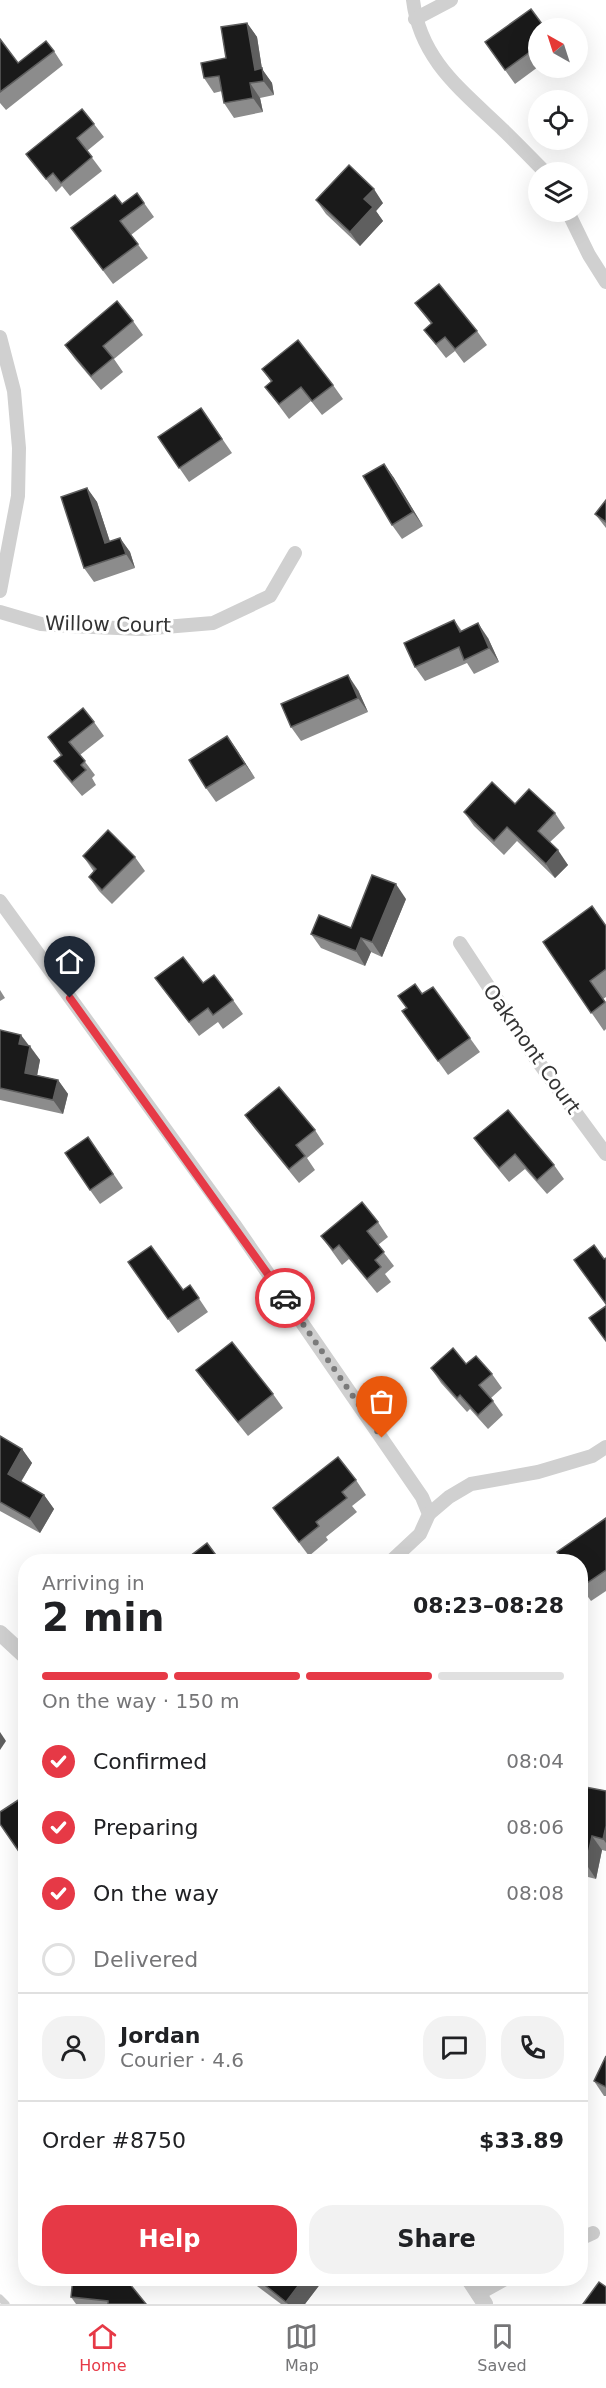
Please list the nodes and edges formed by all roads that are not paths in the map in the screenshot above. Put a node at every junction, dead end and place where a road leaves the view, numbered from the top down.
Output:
1 (413, 0) edge
2 (451, 0) edge
3 (415, 18) junction
4 (534, 162) edge
5 (573, 222) edge
6 (606, 282) edge
7 (0, 337) edge
8 (295, 553) dead end
9 (0, 591) edge
10 (0, 612) edge
11 (0, 901) edge
12 (460, 944) dead end
13 (606, 1154) edge
14 (606, 1447) edge
15 (429, 1514) junction
16 (399, 1554) edge
17 (0, 1633) edge
18 (18, 1650) edge
19 (473, 2286) edge
20 (497, 2286) edge
21 (0, 2298) edge
22 (481, 2299) edge
23 (6, 2304) edge

1 - 3 street
2 - 3 street
3 - 4 street
5 - 6 street
7 - 9 street
8 - 10 street, Willow Court
11 - 15 street
12 - 13 street, Oakmont Court
14 - 15 street
15 - 16 street
17 - 18 street
19 - 22 street
20 - 22 street
21 - 23 lane

